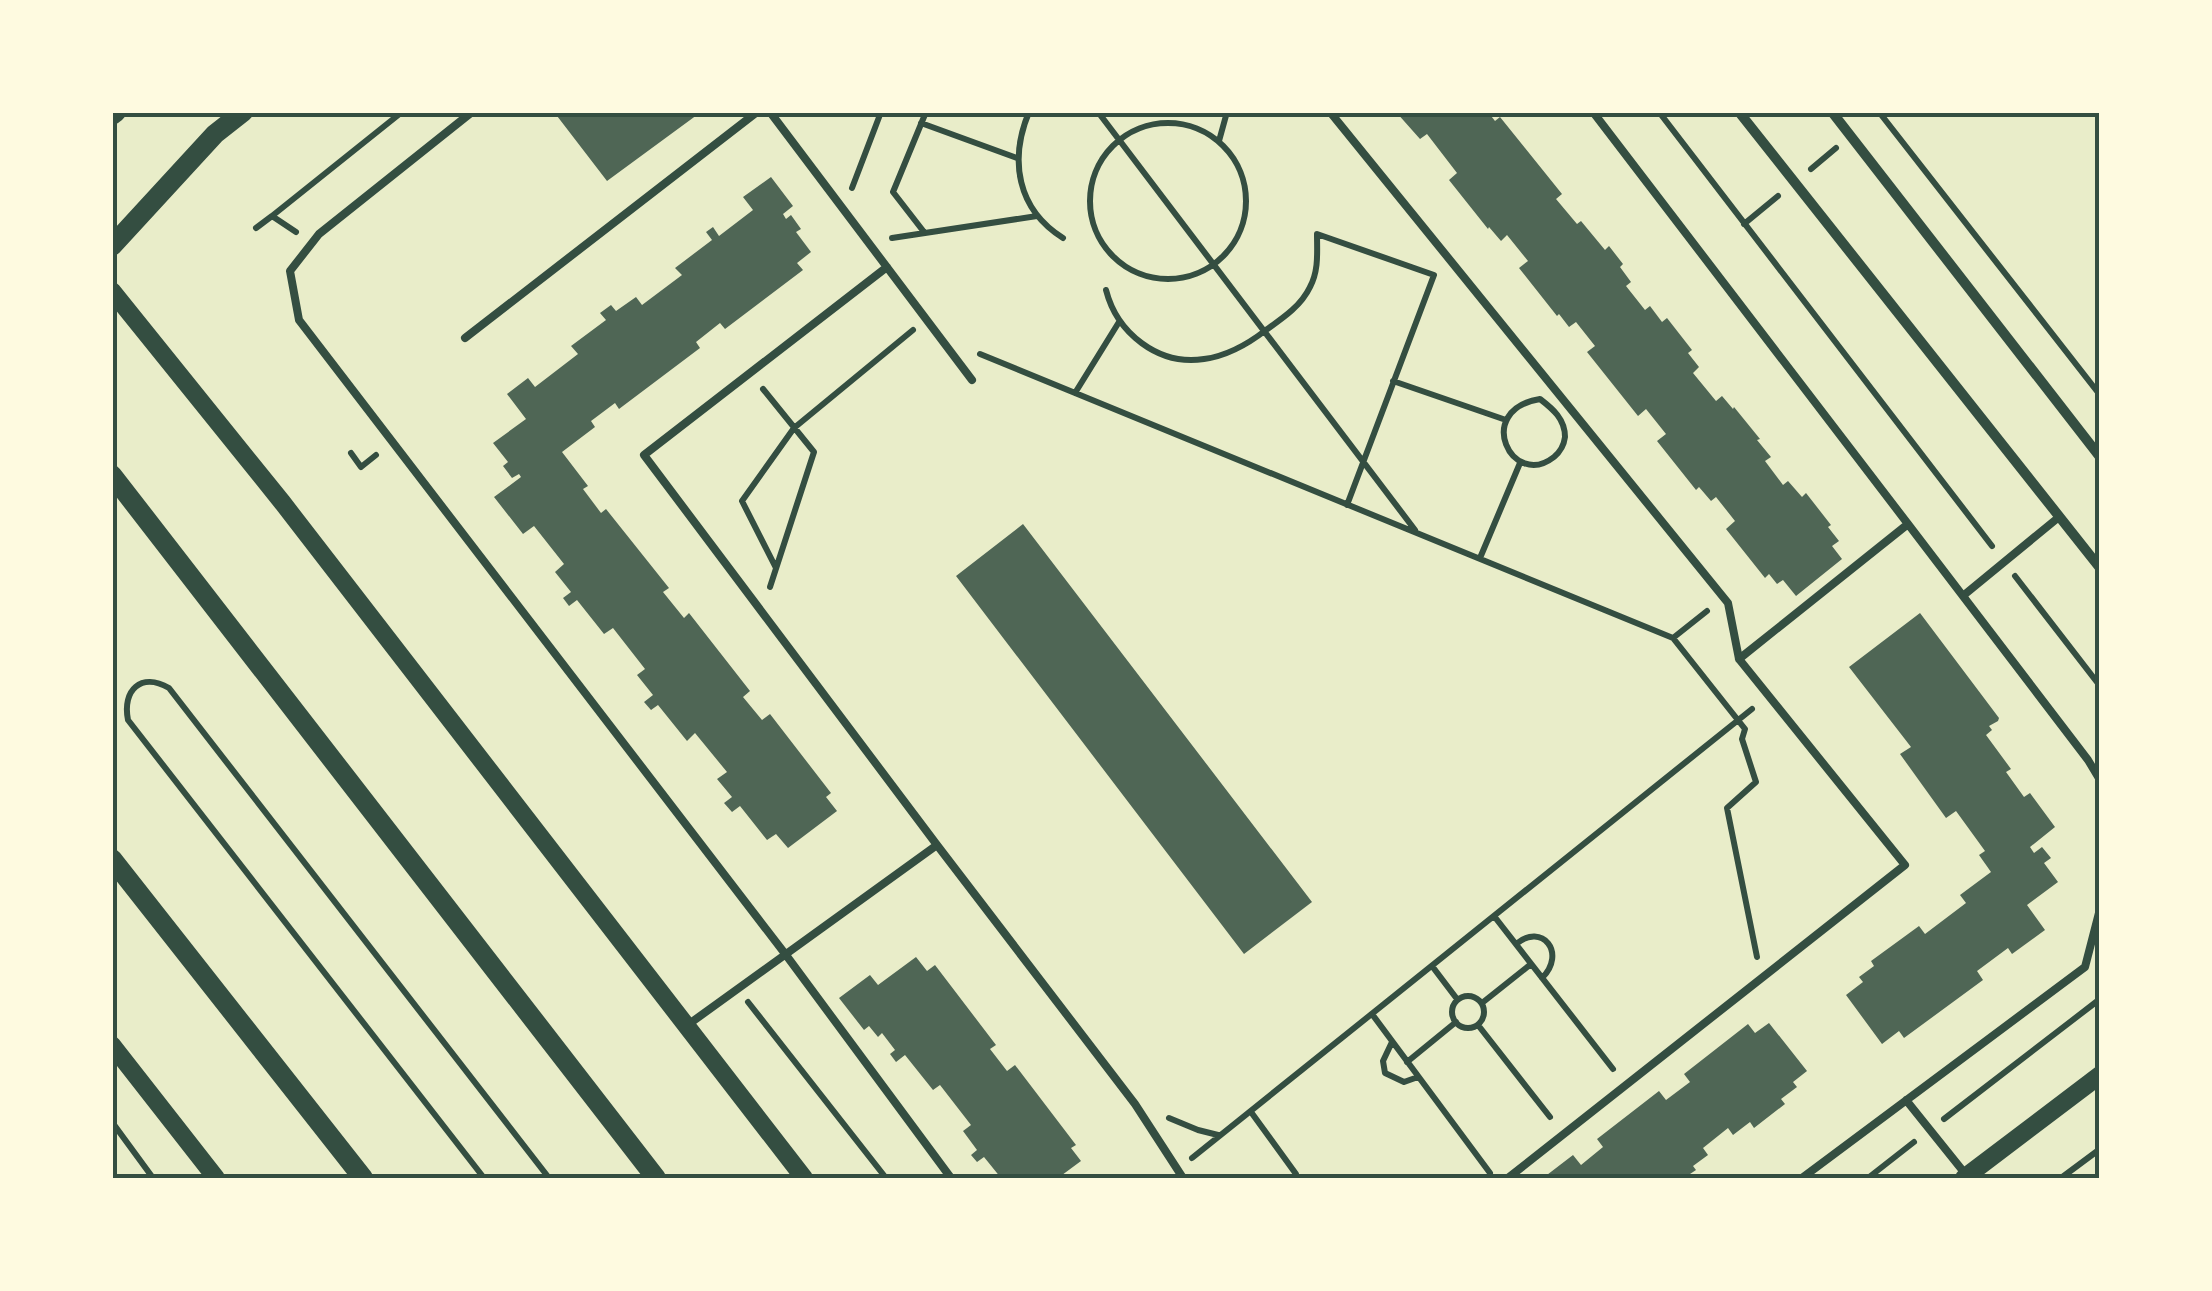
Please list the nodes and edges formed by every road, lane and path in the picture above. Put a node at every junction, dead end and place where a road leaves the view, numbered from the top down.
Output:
1 (243, 112) edge
2 (402, 112) edge
3 (472, 112) edge
4 (757, 112) edge
5 (770, 112) edge
6 (881, 112) edge
7 (926, 112) edge
8 (1030, 112) edge
9 (1098, 112) edge
10 (1227, 112) edge
11 (1330, 112) edge
12 (1593, 112) edge
13 (1659, 112) edge
14 (1739, 112) edge
15 (1832, 112) edge
16 (1879, 112) edge
17 (921, 123) junction
18 (1120, 141) junction
19 (1219, 141) junction
20 (1018, 158) junction
21 (851, 192) dead end
22 (272, 216) junction
23 (1037, 216) junction
24 (256, 228) dead end
25 (924, 233) junction
26 (1063, 238) dead end
27 (312, 243) junction
28 (112, 246) edge
29 (896, 253) dead end
30 (1214, 265) junction
31 (886, 267) junction
32 (1434, 275) junction
33 (1473, 289) junction
34 (1106, 290) dead end
35 (112, 291) edge
36 (1119, 322) junction
37 (915, 328) dead end
38 (1264, 332) junction
39 (465, 338) dead end
40 (971, 350) dead end
41 (750, 373) junction
42 (972, 380) dead end
43 (1393, 381) junction
44 (1075, 393) junction
45 (2100, 394) edge
46 (1506, 420) junction
47 (794, 428) junction
48 (382, 451) dead end
49 (351, 453) dead end
50 (2100, 458) edge
51 (1363, 461) junction
52 (1520, 463) junction
53 (112, 475) edge
54 (1347, 504) junction
55 (2060, 516) junction
56 (1908, 524) junction
57 (1417, 533) junction
58 (1480, 559) junction
59 (2004, 562) junction
60 (776, 568) junction
61 (2100, 568) edge
62 (1964, 595) junction
63 (1723, 597) junction
64 (762, 612) junction
65 (1673, 638) junction
66 (1739, 658) junction
67 (2100, 686) edge
68 (1768, 695) junction
69 (1739, 719) junction
70 (2100, 780) edge
71 (937, 845) junction
72 (112, 859) edge
73 (2100, 908) edge
74 (1494, 916) junction
75 (1516, 944) junction
76 (786, 954) junction
77 (1532, 964) junction
78 (1432, 966) junction
79 (1542, 978) junction
80 (1762, 978) junction
81 (738, 989) junction
82 (1457, 999) junction
83 (2100, 999) edge
84 (1482, 1003) junction
85 (1372, 1014) junction
86 (1456, 1022) junction
87 (1478, 1025) junction
88 (687, 1026) junction
89 (1392, 1042) junction
90 (112, 1045) edge
91 (1407, 1062) junction
92 (2100, 1076) edge
93 (1418, 1077) junction
94 (1626, 1085) junction
95 (1906, 1100) junction
96 (1135, 1104) junction
97 (1250, 1112) junction
98 (112, 1122) edge
99 (1930, 1130) junction
100 (1563, 1134) junction
101 (1220, 1136) junction
102 (2100, 1149) edge
103 (1180, 1174) edge
104 (1966, 1177) edge
105 (154, 1178) edge
106 (216, 1178) edge
107 (363, 1178) edge
108 (484, 1178) edge
109 (548, 1178) edge
110 (656, 1178) edge
111 (804, 1178) edge
112 (886, 1178) edge
113 (951, 1178) edge
114 (1293, 1178) edge
115 (1494, 1178) edge
116 (1508, 1178) edge
117 (1802, 1178) edge
118 (1868, 1178) edge
119 (2061, 1178) edge

1 - 28 main road
2 - 22 path
3 - 27 lane
4 - 39 lane
5 - 31 lane
6 - 21 path
7 - 17 path
8 - 20 path
9 - 18 path
10 - 19 path
11 - 33 lane
12 - 56 lane
13 - 59 path
14 - 55 street
15 - 50 street
16 - 45 path
17 - 20 path
17 - 25 path
18 - 19 path
18 - 30 path
18 - 30 path
19 - 30 path
20 - 23 path
22 - 24 path
22 - 27 path
23 - 25 path
23 - 26 path
25 - 29 path
27 - 76 lane
30 - 38 path
31 - 41 lane
31 - 42 lane
32 - 33 path
32 - 38 path
32 - 43 path
33 - 63 lane
34 - 36 path
35 - 88 street
36 - 38 path
36 - 44 path
37 - 47 path
38 - 51 path
40 - 44 path
41 - 47 path
41 - 64 lane
43 - 46 path
43 - 51 path
44 - 54 path
46 - 52 path
46 - 52 path
47 - 60 path
47 - 60 path
48 - 49 path
51 - 54 path
51 - 57 path
52 - 58 path
53 - 110 main road
54 - 57 path
55 - 59 lane
55 - 61 street
56 - 62 lane
56 - 66 lane
57 - 58 path
58 - 65 path
59 - 62 lane
59 - 67 path
60 - 64 path
62 - 70 lane
63 - 65 path
63 - 66 lane
64 - 71 lane
65 - 69 path
66 - 68 lane
68 - 69 path
68 - 80 lane
69 - 74 path
69 - 80 path
71 - 76 lane
71 - 96 lane
72 - 107 main road
73 - 95 lane
74 - 75 path
74 - 78 path
75 - 77 path
75 - 79 path
76 - 81 lane
76 - 113 lane
77 - 79 path
77 - 84 path
78 - 82 path
78 - 85 path
79 - 94 path
80 - 94 lane
81 - 88 lane
81 - 112 path
82 - 84 path
82 - 86 path
83 - 99 path
84 - 87 path
85 - 89 path
85 - 97 path
86 - 87 path
86 - 91 path
87 - 100 path
88 - 111 street
89 - 91 path
89 - 93 path
90 - 106 street
91 - 93 path
92 - 104 street
93 - 115 path
94 - 100 lane
95 - 99 lane
95 - 117 lane
96 - 101 path
96 - 103 lane
97 - 101 path
97 - 114 path
98 - 105 path
99 - 104 lane
99 - 118 path
100 - 116 lane
101 - 103 path
102 - 119 path
108 - 109 path

